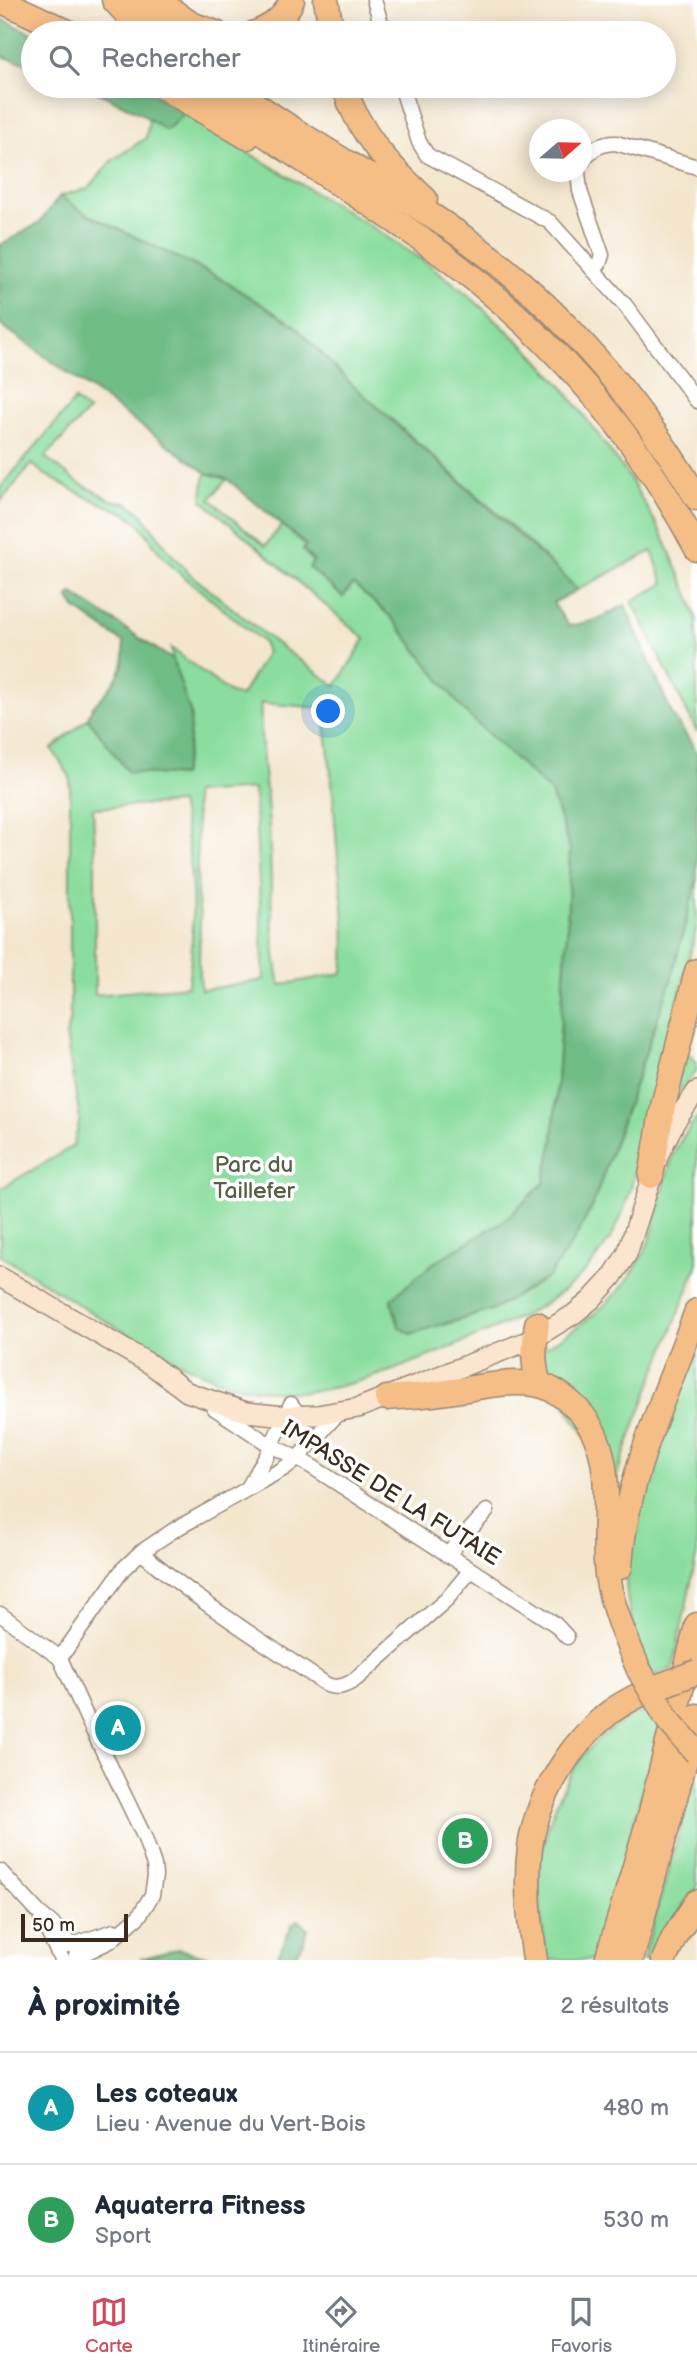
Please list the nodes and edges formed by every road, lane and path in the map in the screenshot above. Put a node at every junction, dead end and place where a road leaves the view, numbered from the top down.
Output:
1 (114, 0) edge
2 (138, 0) edge
3 (157, 0) edge
4 (292, 0) edge
5 (326, 0) edge
6 (374, 0) edge
7 (0, 1) edge
8 (44, 21) edge
9 (134, 21) edge
10 (158, 21) edge
11 (187, 21) edge
12 (278, 21) edge
13 (330, 21) edge
14 (380, 21) edge
15 (181, 98) edge
16 (217, 98) edge
17 (247, 98) edge
18 (349, 98) edge
19 (405, 98) edge
20 (592, 150) edge
21 (697, 167) edge
22 (579, 182) edge
23 (364, 201) junction
24 (471, 243) junction
25 (593, 270) junction
26 (697, 401) edge
27 (697, 498) edge
28 (684, 525) junction
29 (697, 549) edge
30 (697, 570) edge
31 (697, 971) edge
32 (682, 1031) junction
33 (697, 1052) edge
34 (697, 1091) edge
35 (651, 1176) junction
36 (0, 1278) edge
37 (697, 1311) edge
38 (536, 1331) junction
39 (150, 1364) junction
40 (539, 1385) junction
41 (187, 1392) junction
42 (387, 1398) junction
43 (291, 1412) junction
44 (340, 1412) junction
45 (311, 1443) junction
46 (272, 1444) junction
47 (297, 1459) junction
48 (248, 1487) junction
49 (487, 1511) dead end
50 (142, 1552) junction
51 (447, 1555) junction
52 (471, 1570) junction
53 (0, 1614) edge
54 (697, 1625) edge
55 (568, 1637) dead end
56 (60, 1658) junction
57 (697, 1672) edge
58 (645, 1680) junction
59 (697, 1716) edge
60 (697, 1754) edge
61 (0, 1871) edge
62 (697, 1902) edge
63 (65, 1954) edge
64 (535, 1960) edge
65 (607, 1960) edge
66 (631, 1960) edge
67 (664, 1960) edge

1 - 9 highway
2 - 10 highway
3 - 11 highway
4 - 12 highway
5 - 13 highway
6 - 14 street
7 - 8 highway
15 - 23 highway
16 - 23 highway
17 - 24 highway
18 - 24 highway
19 - 25 street
20 - 21 street
22 - 25 street
23 - 28 highway
24 - 27 highway
25 - 26 street
28 - 29 highway
28 - 30 highway
31 - 32 highway
32 - 33 highway
32 - 35 highway
34 - 35 street
35 - 38 street
36 - 39 street
37 - 58 highway
38 - 40 highway
38 - 42 street
38 - 43 street
39 - 41 street
39 - 43 street
40 - 42 highway
40 - 58 highway
41 - 43 street
41 - 46 street, IMPASSE DE LA FUTAIE
42 - 44 street
43 - 44 street
43 - 45 street
43 - 46 street
44 - 45 street
45 - 47 street
46 - 47 street, IMPASSE DE LA FUTAIE
46 - 48 street
47 - 48 street
47 - 51 street, IMPASSE DE LA FUTAIE
48 - 50 street
49 - 51 street
50 - 52 street
50 - 56 street
51 - 52 street, IMPASSE DE LA FUTAIE
52 - 55 street, IMPASSE DE LA FUTAIE
53 - 56 street
54 - 65 highway
56 - 63 street
57 - 58 highway, bridge
58 - 60 highway, bridge
58 - 64 highway
59 - 66 highway
61 - 63 street
62 - 67 highway

